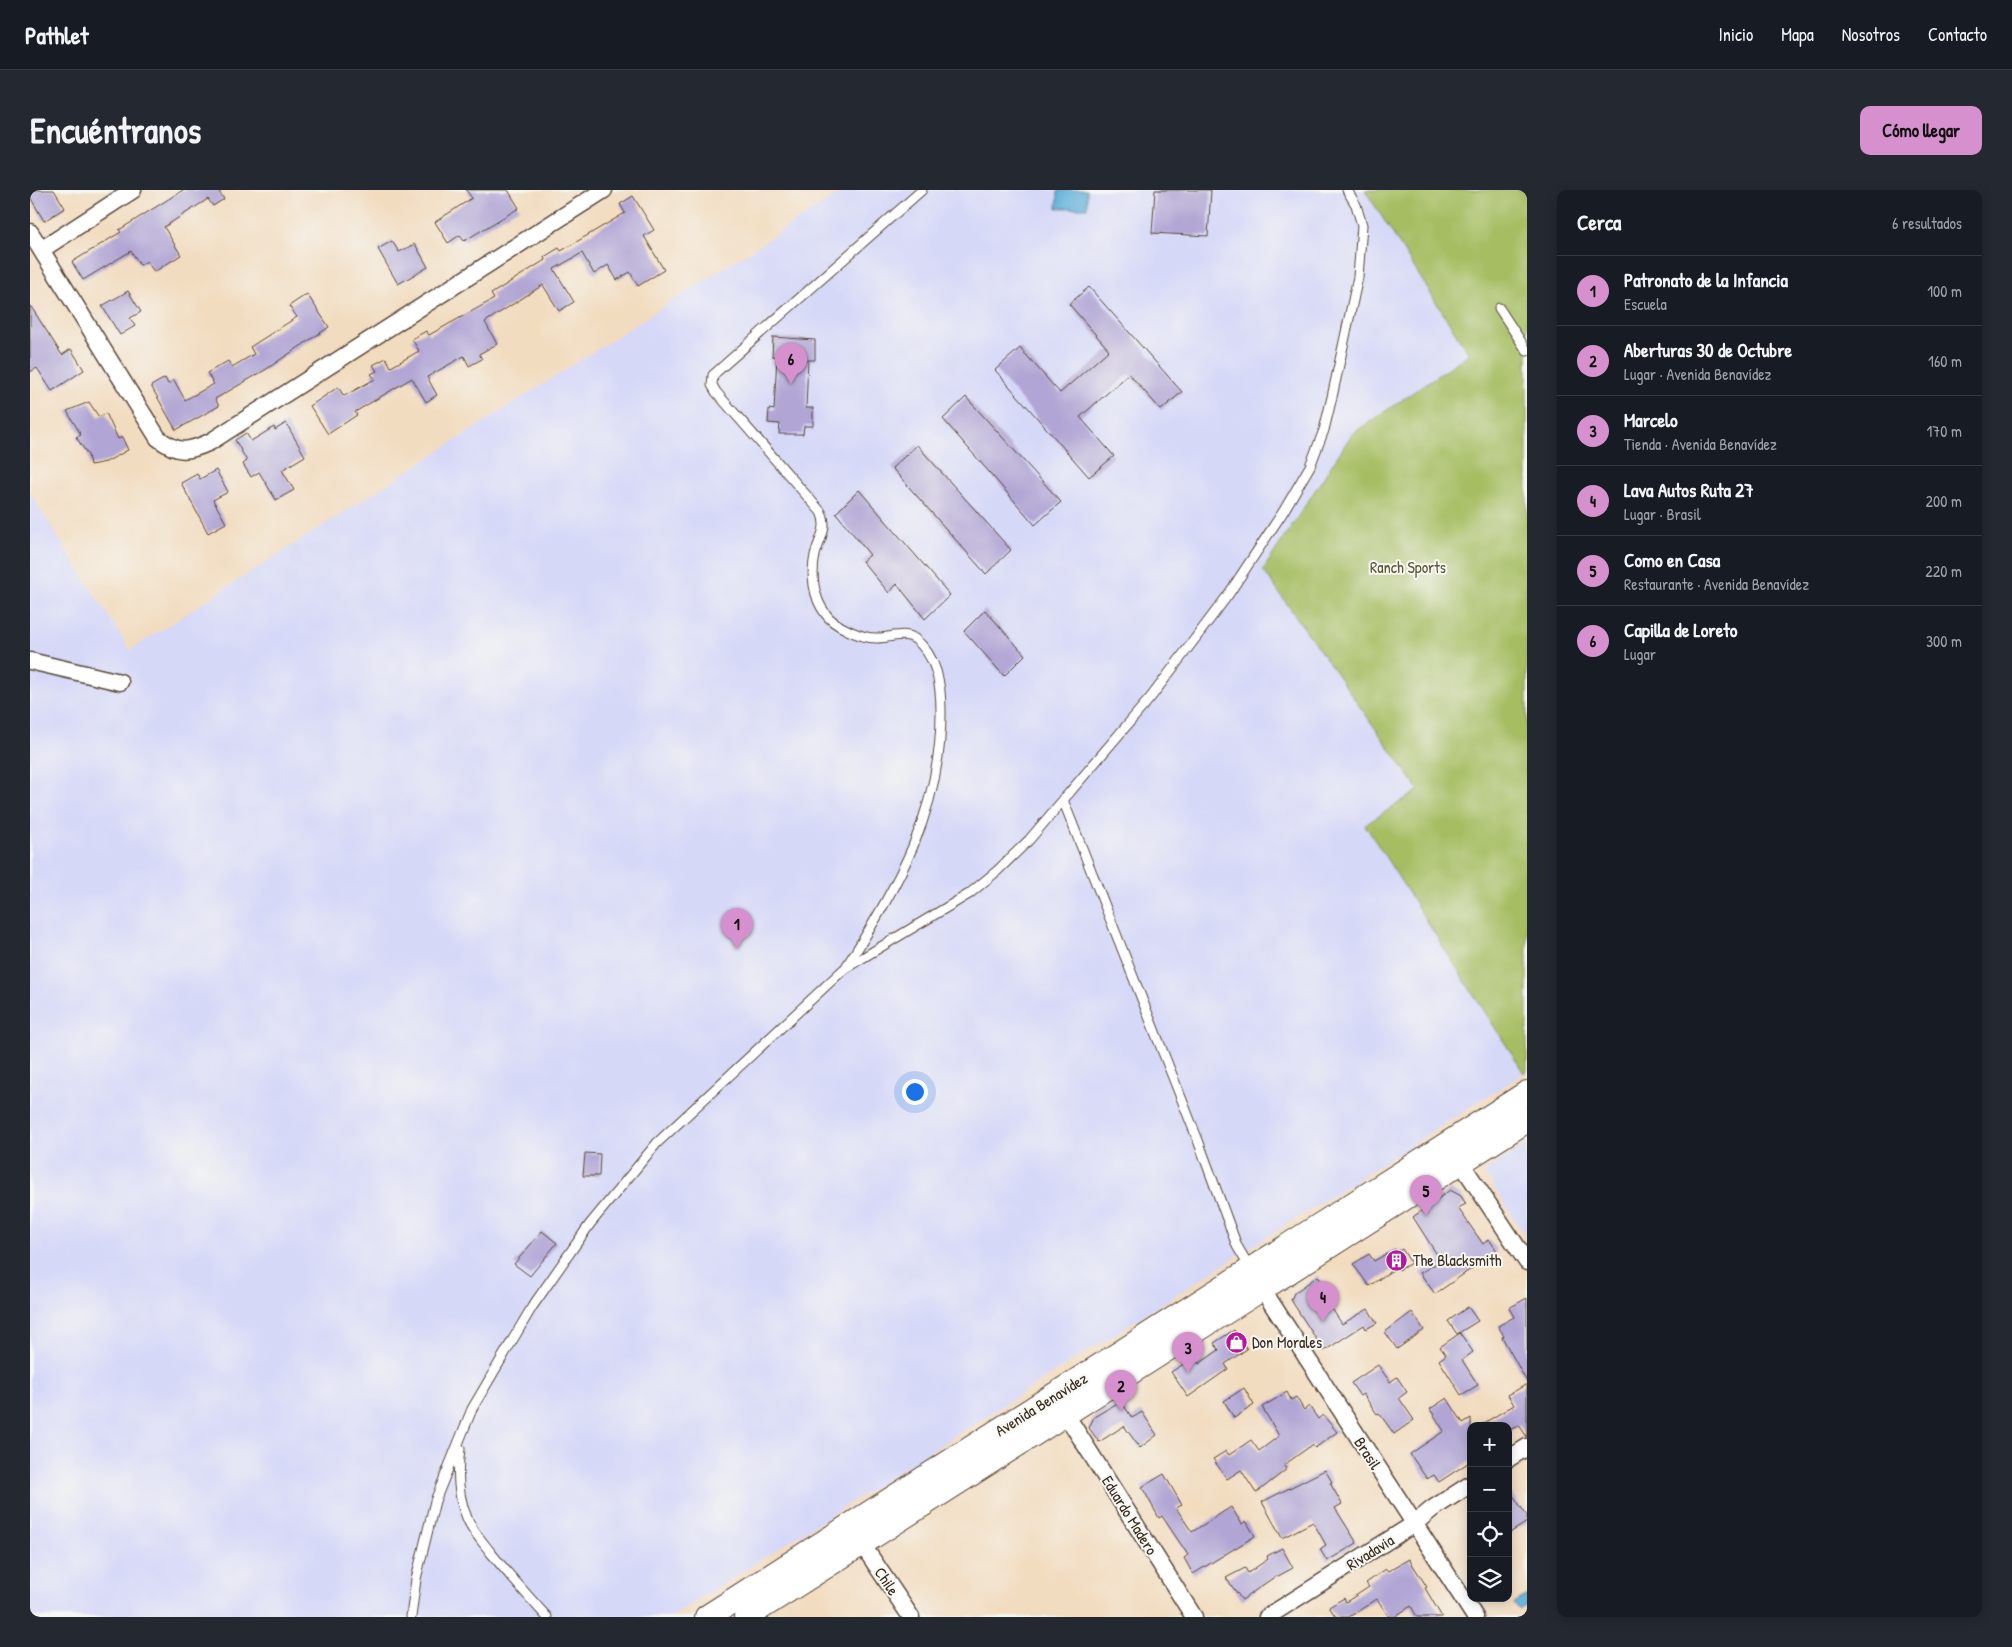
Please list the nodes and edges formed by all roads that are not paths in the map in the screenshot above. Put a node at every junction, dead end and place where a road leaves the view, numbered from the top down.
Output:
1 (133, 190) edge
2 (604, 190) edge
3 (922, 190) edge
4 (1347, 190) edge
5 (30, 232) edge
6 (41, 250) junction
7 (1499, 308) dead end
8 (1527, 350) edge
9 (30, 661) edge
10 (120, 682) dead end
11 (1063, 800) junction
12 (844, 969) junction
13 (1527, 1093) edge
14 (1527, 1120) edge
15 (1460, 1163) junction
16 (1527, 1262) edge
17 (1256, 1280) junction
18 (1065, 1413) junction
19 (462, 1434) junction
20 (1527, 1447) edge
21 (1512, 1456) edge
22 (1467, 1487) edge
23 (1414, 1524) junction
24 (862, 1544) junction
25 (411, 1617) edge
26 (547, 1617) edge
27 (707, 1617) edge
28 (746, 1617) edge
29 (911, 1617) edge
30 (1194, 1617) edge
31 (1267, 1617) edge
32 (1475, 1617) edge

1 - 6 street
2 - 6 street
3 - 12 lane
4 - 11 lane
5 - 6 street
7 - 8 lane
9 - 10 street
11 - 12 lane
11 - 17 lane
12 - 19 lane
13 - 17 main road, Avenida Benavídez
14 - 15 main road, Avenida Benavídez
15 - 16 street
15 - 17 main road, Avenida Benavídez
17 - 18 main road, Avenida Benavídez
17 - 23 street, Brasil
17 - 27 main road, Avenida Benavídez
18 - 24 main road, Avenida Benavídez
18 - 30 street, Eduardo Madero
19 - 25 lane
19 - 26 lane
20 - 21 street
22 - 23 street, Rivadavia
23 - 31 street, Rivadavia
23 - 32 street, Brasil
24 - 28 main road, Avenida Benavídez
24 - 29 street, Chile

